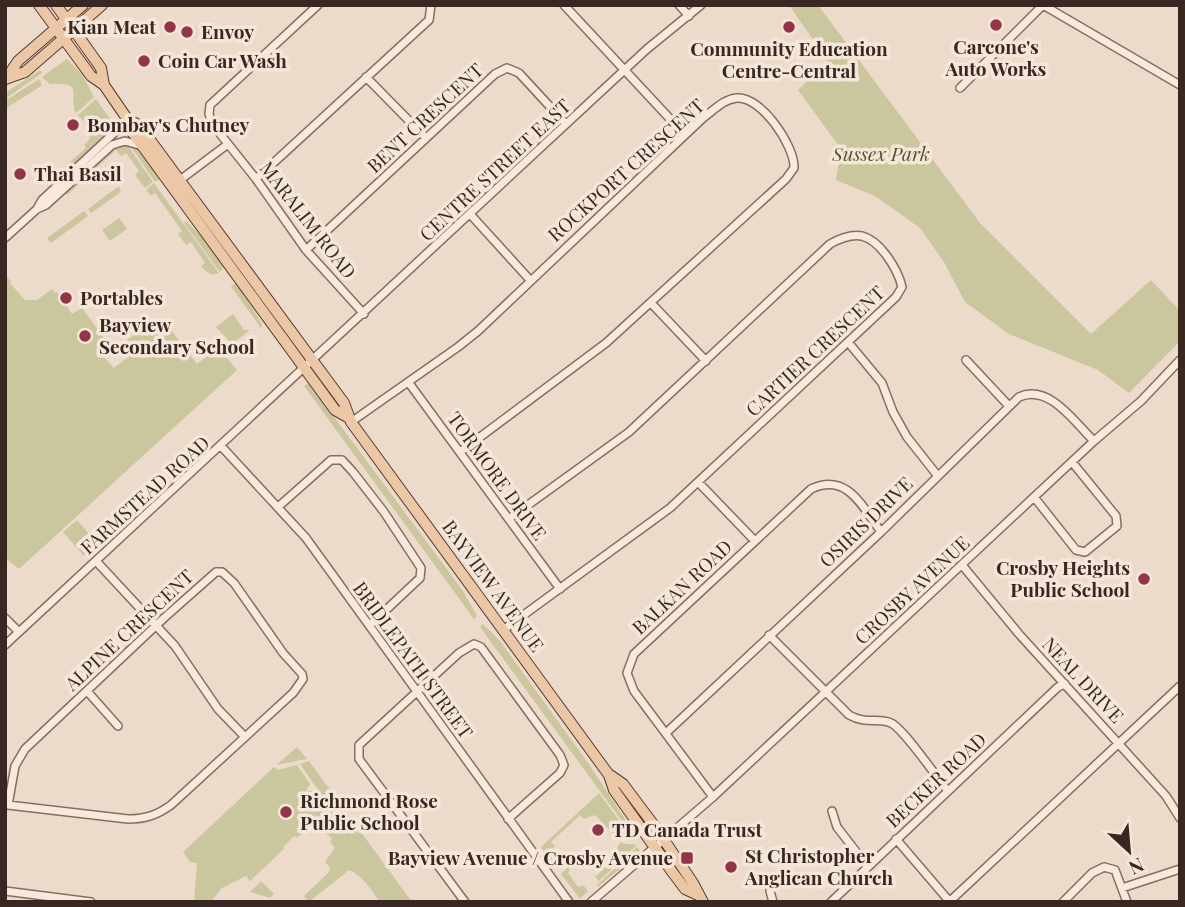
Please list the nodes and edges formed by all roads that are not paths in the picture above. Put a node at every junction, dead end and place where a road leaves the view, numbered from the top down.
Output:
1 (39, 5) edge
2 (57, 5) edge
3 (83, 5) edge
4 (102, 5) edge
5 (318, 5) edge
6 (431, 5) edge
7 (565, 5) edge
8 (679, 5) edge
9 (701, 5) edge
10 (1043, 5) edge
11 (689, 16) junction
12 (67, 21) junction
13 (56, 29) junction
14 (73, 30) junction
15 (63, 39) junction
16 (626, 70) junction
17 (366, 77) junction
18 (5, 79) edge
19 (104, 85) junction
20 (1180, 85) edge
21 (960, 88) dead end
22 (128, 120) junction
23 (566, 124) junction
24 (685, 135) junction
25 (426, 138) junction
26 (228, 144) junction
27 (142, 146) junction
28 (256, 179) junction
29 (180, 180) junction
30 (37, 209) junction
31 (470, 214) junction
32 (5, 238) edge
33 (306, 250) junction
34 (530, 279) junction
35 (651, 303) junction
36 (364, 314) junction
37 (848, 342) junction
38 (312, 359) junction
39 (966, 360) dead end
40 (1180, 360) edge
41 (706, 361) junction
42 (304, 367) junction
43 (409, 383) junction
44 (1009, 405) junction
45 (350, 420) junction
46 (1094, 441) junction
47 (221, 446) junction
48 (460, 452) junction
49 (1072, 462) junction
50 (937, 475) junction
51 (699, 483) junction
52 (1034, 497) junction
53 (278, 507) junction
54 (510, 518) junction
55 (881, 532) junction
56 (755, 541) junction
57 (96, 561) junction
58 (962, 565) junction
59 (560, 589) junction
60 (5, 618) edge
61 (156, 625) junction
62 (370, 625) junction
63 (503, 630) junction
64 (19, 632) junction
65 (769, 635) junction
66 (5, 645) edge
67 (1065, 684) junction
68 (1180, 686) edge
69 (87, 691) junction
70 (826, 692) junction
71 (418, 693) junction
72 (118, 726) dead end
73 (666, 733) junction
74 (245, 737) junction
75 (1119, 743) junction
76 (948, 791) junction
77 (713, 797) junction
78 (7, 805) edge
79 (832, 811) dead end
80 (1180, 818) edge
81 (508, 820) junction
82 (896, 839) junction
83 (659, 844) junction
84 (868, 867) junction
85 (1180, 869) edge
86 (1122, 888) junction
87 (5, 891) edge
88 (770, 891) dead end
89 (700, 898) edge
90 (67, 900) edge
91 (91, 902) edge
92 (465, 902) edge
93 (569, 902) edge
94 (591, 902) edge
95 (773, 902) edge
96 (831, 902) edge
97 (949, 902) edge
98 (1063, 902) edge
99 (1127, 902) edge

1 - 13 main road, BAYVIEW AVENUE
2 - 12 main road, BAYVIEW AVENUE
3 - 12 main road
4 - 14 main road
5 - 26 street, MARALIM ROAD
6 - 17 street
7 - 16 street
8 - 11 street
9 - 11 street, CENTRE STREET EAST
10 - 20 street
10 - 21 street
11 - 16 street, CENTRE STREET EAST
12 - 13 main road
12 - 14 main road, BAYVIEW AVENUE
13 - 15 main road, BAYVIEW AVENUE
13 - 18 main road
14 - 15 main road
14 - 19 main road, BAYVIEW AVENUE
15 - 18 main road
15 - 19 main road, BAYVIEW AVENUE
16 - 23 street, CENTRE STREET EAST
16 - 24 street
17 - 25 street
17 - 28 street
19 - 22 main road, BAYVIEW AVENUE
22 - 27 main road, BAYVIEW AVENUE
22 - 29 main road, BAYVIEW AVENUE
22 - 30 street
23 - 25 street, BENT CRESCENT
23 - 31 street, CENTRE STREET EAST
24 - 34 street, ROCKPORT CRESCENT
24 - 35 street, ROCKPORT CRESCENT
25 - 33 street, BENT CRESCENT
26 - 28 street, MARALIM ROAD
26 - 29 street
27 - 30 street
27 - 42 main road, BAYVIEW AVENUE
28 - 33 street, MARALIM ROAD
29 - 38 main road, BAYVIEW AVENUE
30 - 32 street
31 - 34 street
31 - 36 street, CENTRE STREET EAST
33 - 36 street, MARALIM ROAD
34 - 43 street, ROCKPORT CRESCENT
35 - 41 street
35 - 48 street, ROCKPORT CRESCENT
36 - 38 street, CENTRE STREET EAST
37 - 41 street, CARTIER CRESCENT
37 - 50 street
37 - 51 street, CARTIER CRESCENT
38 - 42 street, FARMSTEAD ROAD
38 - 45 main road, BAYVIEW AVENUE
39 - 44 street
40 - 46 street, CROSBY AVENUE
41 - 54 street, CARTIER CRESCENT
42 - 45 main road, BAYVIEW AVENUE
42 - 47 street, FARMSTEAD ROAD
43 - 45 street, ROCKPORT CRESCENT
43 - 48 street, TORMORE DRIVE
44 - 46 street, OSIRIS DRIVE
44 - 50 street, OSIRIS DRIVE
45 - 63 main road, BAYVIEW AVENUE
46 - 49 street, CROSBY AVENUE
47 - 53 street, BRIDLEPATH STREET
47 - 57 street, FARMSTEAD ROAD
48 - 54 street, TORMORE DRIVE
49 - 52 street, CROSBY AVENUE
49 - 52 street
50 - 55 street, OSIRIS DRIVE
51 - 56 street
51 - 59 street, CARTIER CRESCENT
52 - 58 street, CROSBY AVENUE
53 - 62 street, BRIDLEPATH STREET
53 - 62 street
54 - 59 street, TORMORE DRIVE
55 - 56 street, BALKAN ROAD
55 - 65 street, OSIRIS DRIVE
56 - 73 street, BALKAN ROAD
57 - 61 street
57 - 64 street, FARMSTEAD ROAD
58 - 67 street, NEAL DRIVE
58 - 70 street, CROSBY AVENUE
59 - 63 street, CARTIER CRESCENT
60 - 64 street
61 - 69 street, ALPINE CRESCENT
61 - 74 street
61 - 74 street, ALPINE CRESCENT
62 - 71 street, BRIDLEPATH STREET
63 - 83 main road, BAYVIEW AVENUE
64 - 66 street, FARMSTEAD ROAD
65 - 70 street
65 - 73 street, OSIRIS DRIVE
67 - 75 street, NEAL DRIVE
67 - 76 street, BECKER ROAD
68 - 75 street
69 - 72 street
69 - 78 street, ALPINE CRESCENT
70 - 76 street
70 - 77 street, CROSBY AVENUE
71 - 81 street, BRIDLEPATH STREET
71 - 81 street
71 - 92 street
73 - 77 street, BALKAN ROAD
74 - 78 street, ALPINE CRESCENT
75 - 80 street, NEAL DRIVE
75 - 97 street
76 - 82 street, BECKER ROAD
77 - 83 street, CROSBY AVENUE
79 - 84 street
81 - 93 street, BRIDLEPATH STREET
82 - 84 street, BECKER ROAD
82 - 97 street
83 - 89 main road, BAYVIEW AVENUE
83 - 94 street, CROSBY AVENUE
84 - 96 street, BECKER ROAD
85 - 86 street
86 - 98 street
86 - 99 street
87 - 90 street
88 - 95 street
90 - 91 street

